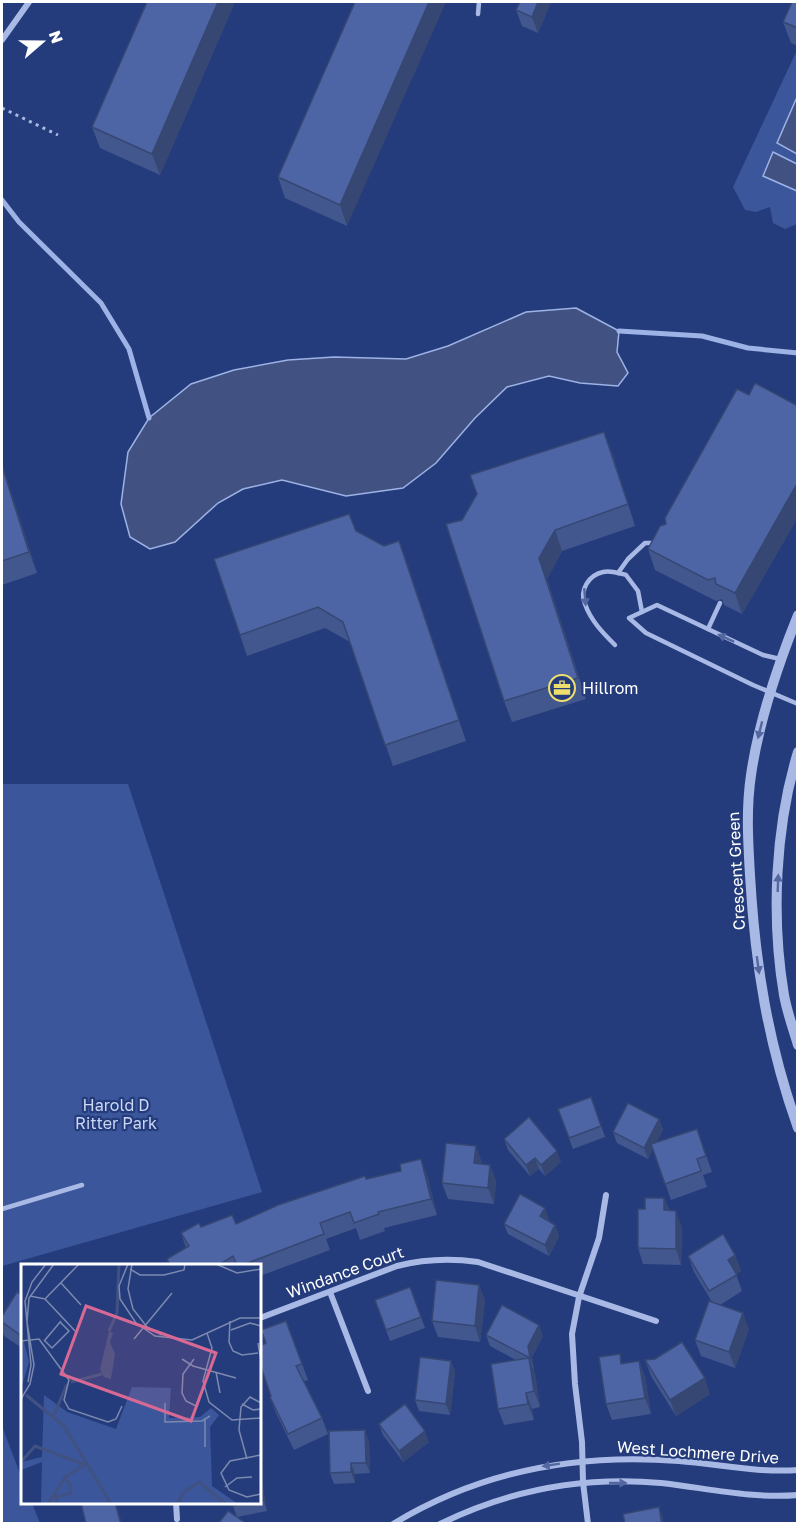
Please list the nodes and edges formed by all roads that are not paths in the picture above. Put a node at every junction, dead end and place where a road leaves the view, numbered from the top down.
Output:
1 (28, 2) edge
2 (479, 2) edge
3 (478, 14) dead end
4 (2, 40) edge
5 (662, 543) edge
6 (618, 573) junction
7 (720, 603) edge
8 (642, 612) junction
9 (798, 615) edge
10 (708, 629) junction
11 (615, 645) dead end
12 (780, 659) junction
13 (770, 691) junction
14 (798, 704) edge
15 (798, 752) edge
16 (798, 1044) edge
17 (798, 1128) edge
18 (82, 1185) dead end
19 (606, 1195) dead end
20 (2, 1209) edge
21 (330, 1292) junction
22 (579, 1297) junction
23 (261, 1318) edge
24 (656, 1321) dead end
25 (368, 1391) dead end
26 (582, 1460) junction
27 (798, 1470) edge
28 (583, 1482) junction
29 (798, 1495) edge
30 (176, 1504) edge
31 (177, 1519) dead end
32 (393, 1524) edge
33 (440, 1524) edge
34 (588, 1524) edge

1 - 4 street
2 - 3 lane
5 - 6 lane
6 - 8 lane
6 -> 11 lane
7 - 10 lane
8 - 10 lane
8 - 13 lane
9 - 12 street, Crescent Green
12 -> 10 lane
12 - 13 street, Crescent Green
13 - 14 lane
13 -> 17 street, Crescent Green
16 -> 15 street
18 - 20 lane
19 - 22 street
21 - 22 street, Windance Court
21 - 23 street, Windance Court
21 - 25 street
22 - 24 street, Windance Court
22 - 26 street
26 - 27 street, West Lochmere Drive
26 - 28 street
26 -> 32 street, West Lochmere Drive
28 -> 29 street, West Lochmere Drive
28 - 33 street, West Lochmere Drive
28 - 34 street
30 - 31 street

